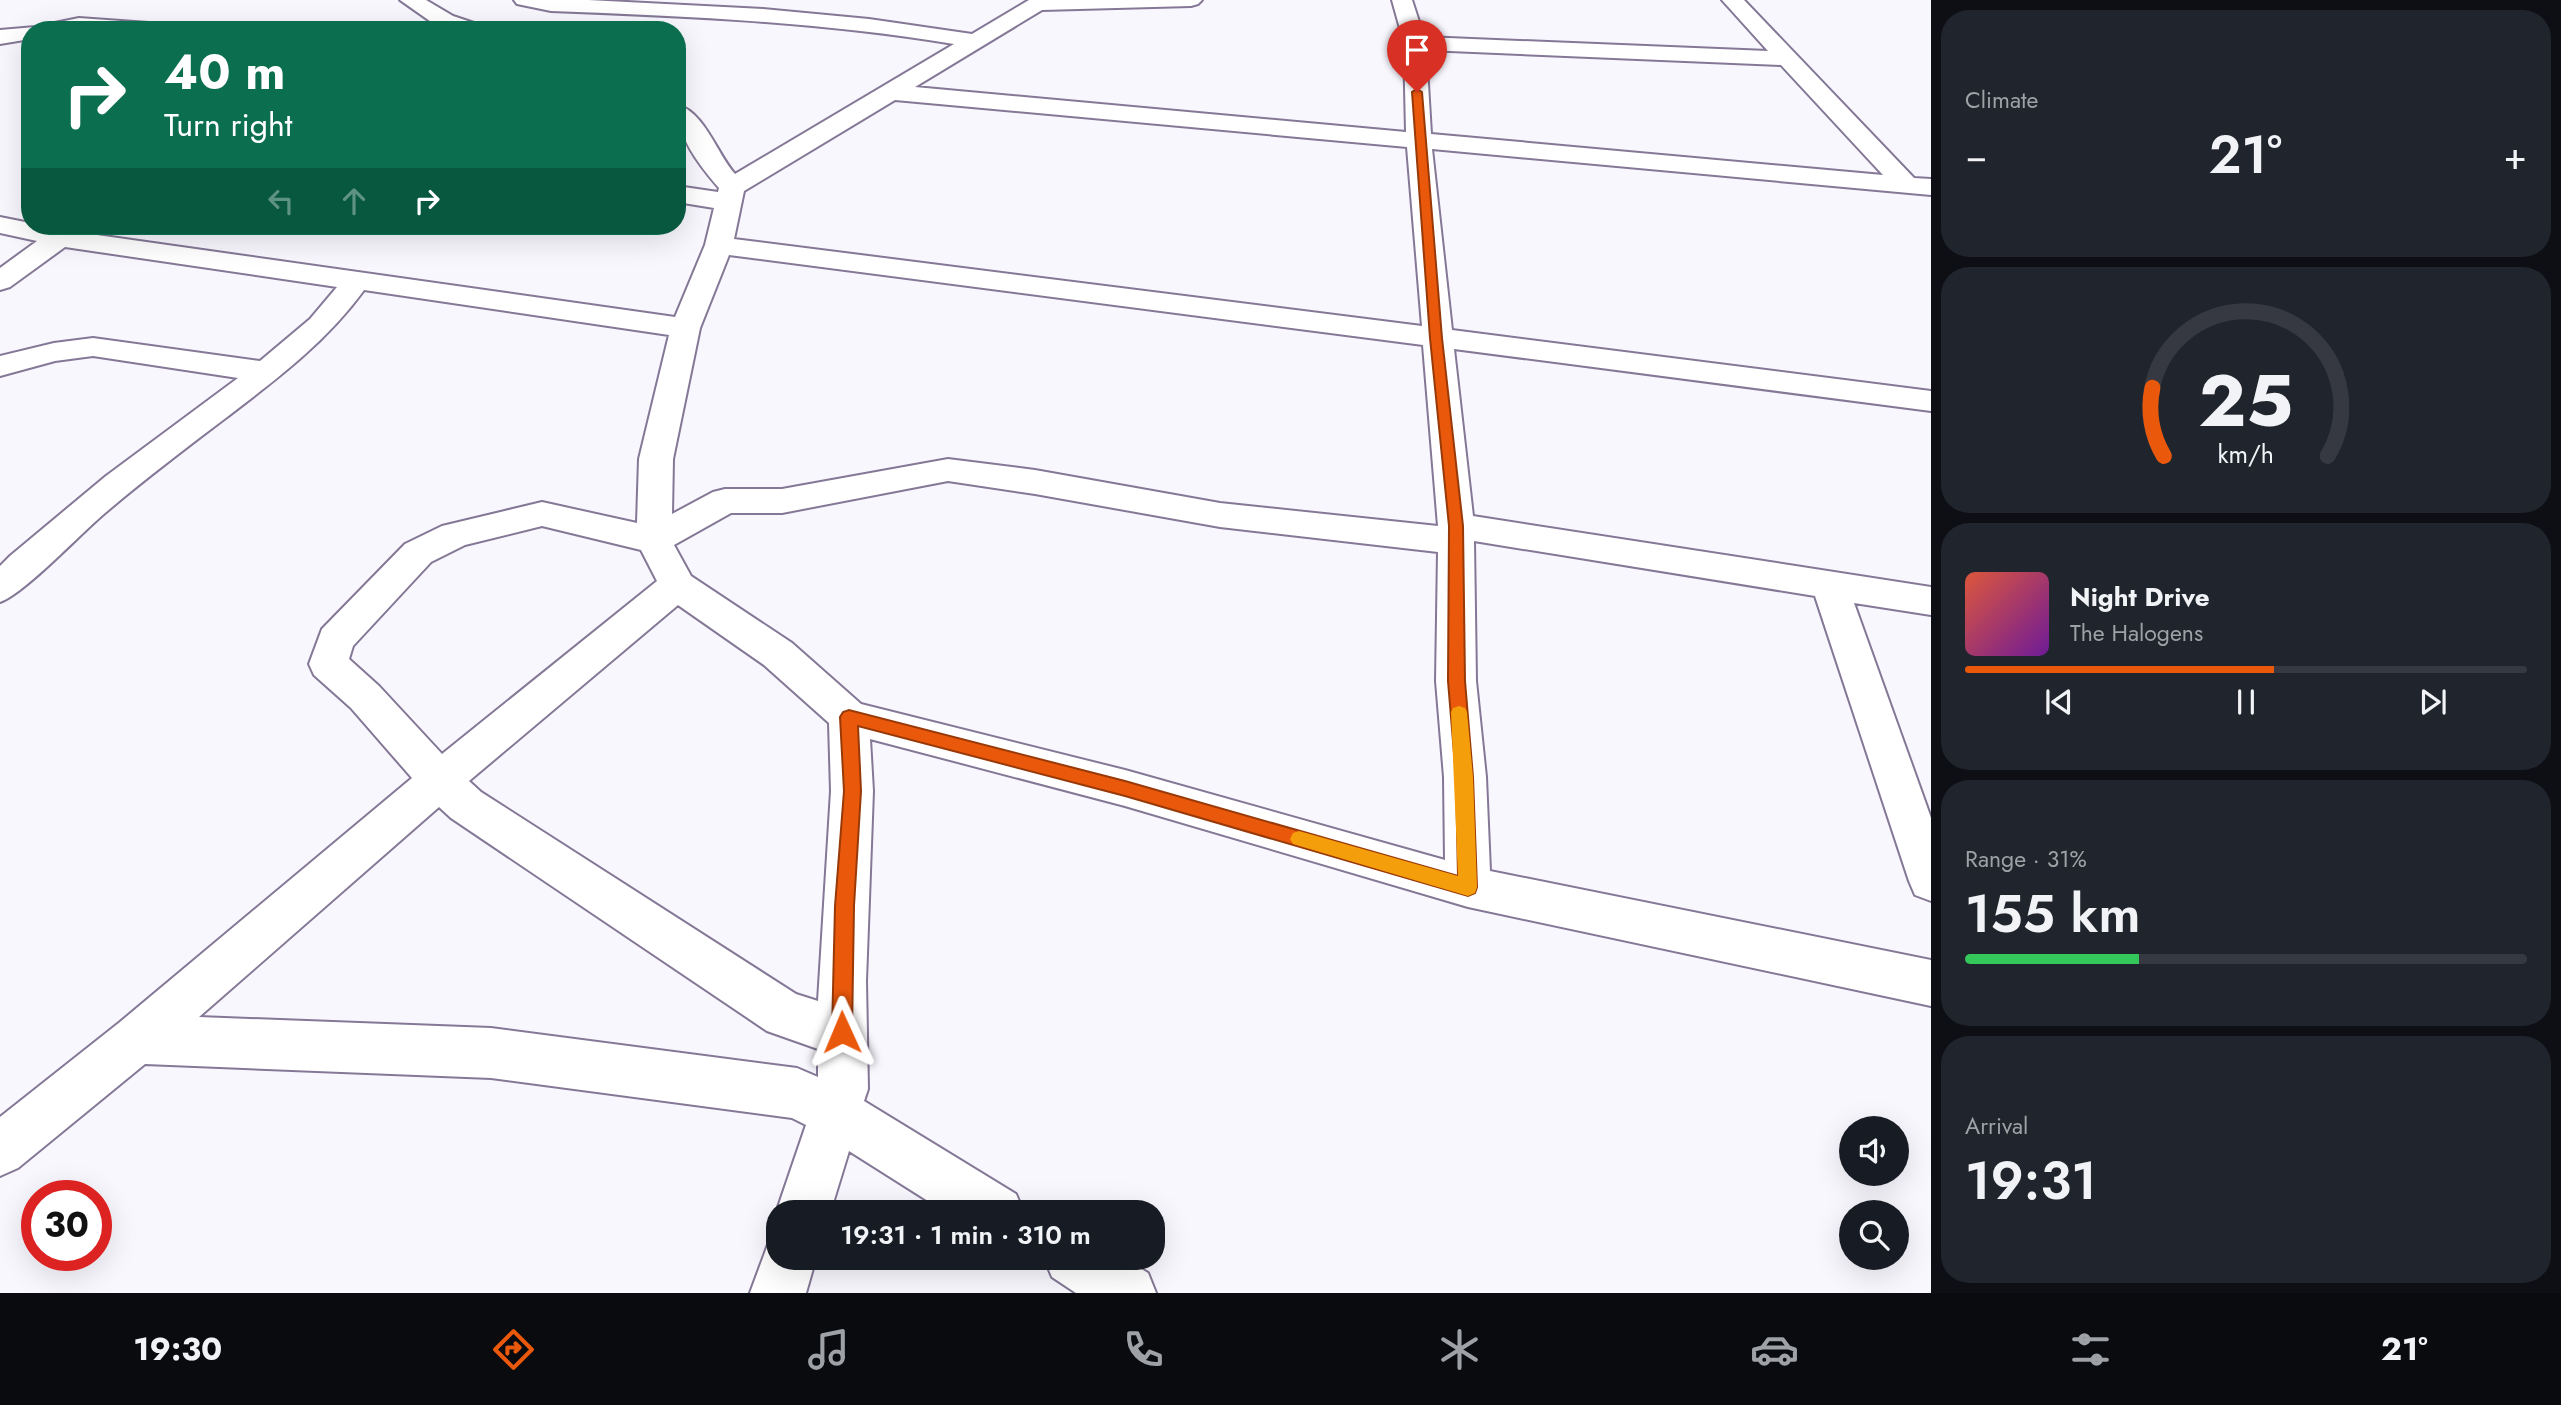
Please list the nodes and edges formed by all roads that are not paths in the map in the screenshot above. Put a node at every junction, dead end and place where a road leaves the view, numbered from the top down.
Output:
1 (411, 0) edge
2 (524, 0) edge
3 (1191, 0) edge
4 (1402, 0) edge
5 (1732, 0) edge
6 (1041, 2) edge
7 (83, 6) dead end
8 (58, 21) edge
9 (445, 21) edge
10 (21, 34) edge
11 (0, 37) edge
12 (974, 41) junction
13 (1415, 43) junction
14 (1788, 59) junction
15 (889, 92) junction
16 (686, 120) edge
17 (1419, 141) junction
18 (1919, 186) edge
19 (686, 194) edge
20 (730, 194) junction
21 (0, 225) edge
22 (21, 227) edge
23 (64, 235) edge
24 (86, 235) edge
25 (719, 245) junction
26 (0, 281) edge
27 (356, 281) junction
28 (685, 328) junction
29 (1436, 338) junction
30 (0, 366) edge
31 (266, 372) junction
32 (1931, 401) edge
33 (1456, 533) junction
34 (654, 540) junction
35 (1829, 584) junction
36 (677, 586) junction
37 (0, 588) edge
38 (1931, 600) edge
39 (849, 717) junction
40 (439, 781) junction
41 (1931, 881) edge
42 (1468, 887) junction
43 (1931, 983) edge
44 (842, 1032) junction
45 (136, 1039) junction
46 (834, 1112) junction
47 (0, 1150) edge
48 (807, 1200) edge
49 (977, 1200) edge
50 (785, 1270) edge
51 (1091, 1270) edge
52 (778, 1293) edge
53 (1128, 1293) edge

1 - 9 street
2 - 12 street
3 - 6 street
4 - 13 street
5 - 14 street
6 - 12 street
7 - 8 street
10 - 11 street
12 - 15 street
13 - 14 street
13 - 17 street
14 - 18 street
15 - 17 street
15 - 20 street
16 - 20 street
17 - 18 street
17 - 29 street
19 - 20 street
20 - 25 street
21 - 22 street
23 - 26 street
24 - 27 street
25 - 28 street
25 - 29 street
27 - 28 street
27 - 31 street
28 - 34 street
29 - 32 street
29 - 33 street
30 - 31 street
31 - 37 street
33 - 34 street
33 - 35 street
33 - 42 street
34 - 36 street
34 - 40 street
35 - 38 street
35 - 41 street
36 - 39 street
36 - 40 street
39 - 42 street
39 - 44 street
40 - 44 street
40 - 45 street
42 - 43 street
44 - 46 street
45 - 46 street
45 - 47 street
46 - 48 street
46 - 49 street
50 - 52 street
51 - 53 street

